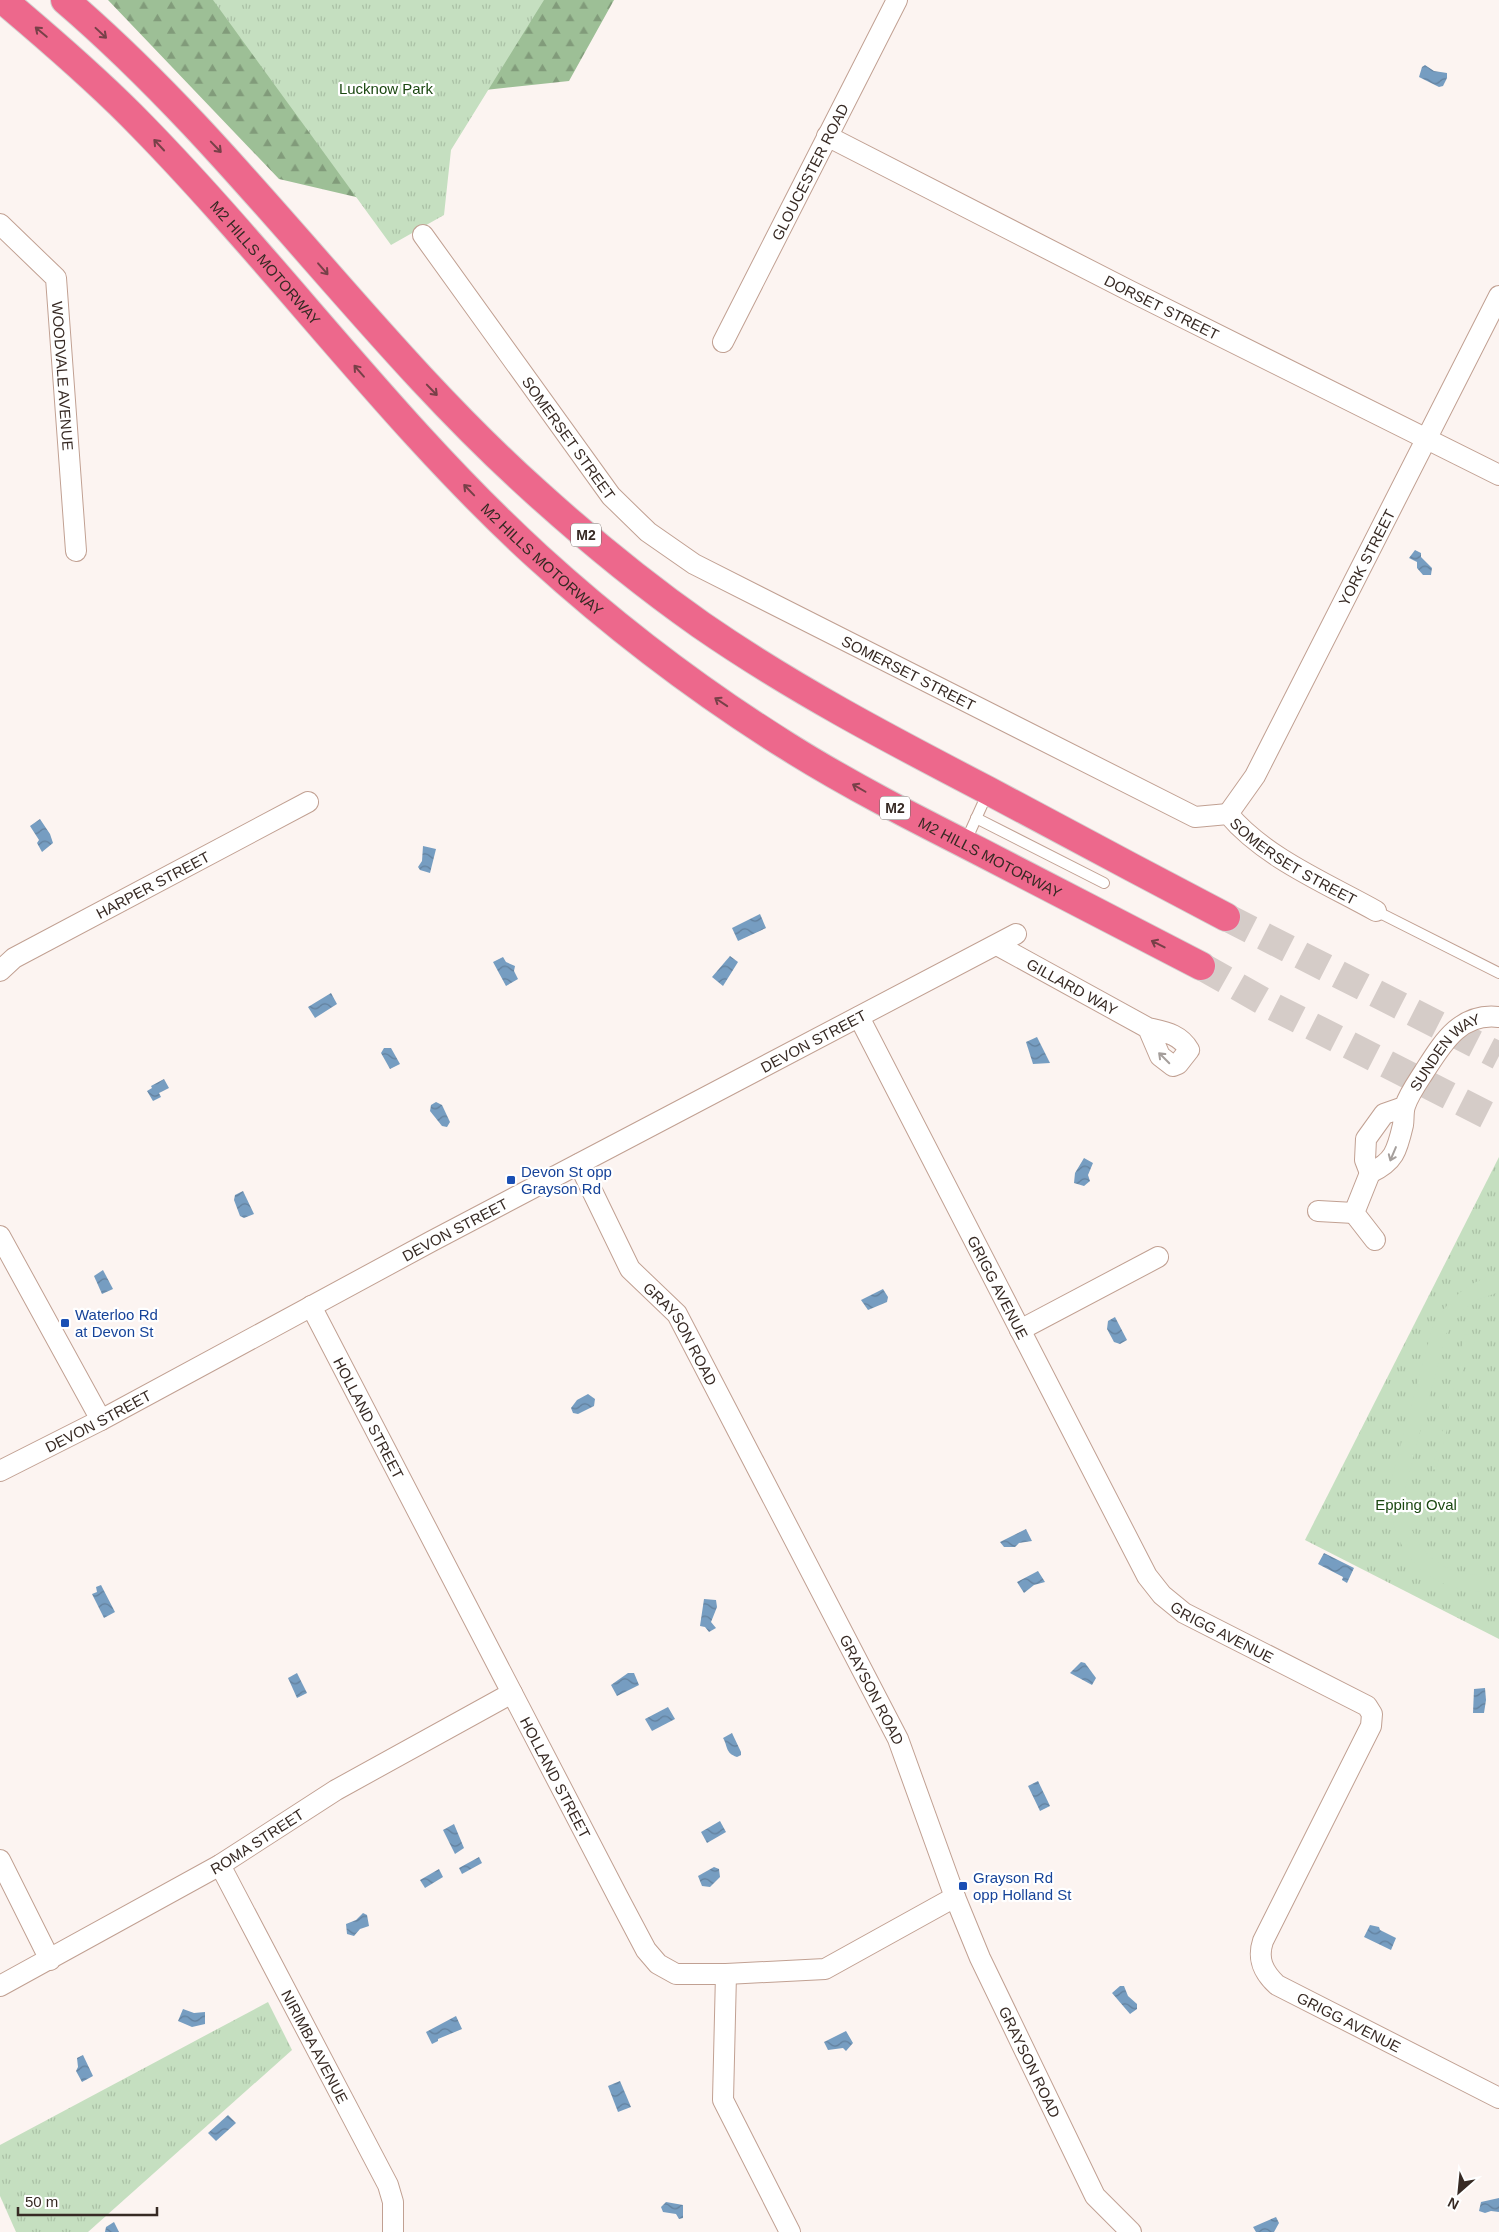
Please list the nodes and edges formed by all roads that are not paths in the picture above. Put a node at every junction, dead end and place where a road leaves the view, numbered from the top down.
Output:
1 (3, 0) edge
2 (65, 0) edge
3 (897, 0) edge
4 (826, 136) junction
5 (0, 224) edge
6 (423, 236) dead end
7 (1499, 296) edge
8 (723, 342) dead end
9 (1428, 438) junction
10 (1499, 475) edge
11 (76, 551) dead end
12 (988, 791) junction
13 (308, 802) dead end
14 (1228, 814) junction
15 (976, 818) junction
16 (964, 844) junction
17 (1104, 884) dead end
18 (1376, 911) joint
19 (1226, 917) tunnel mouth
20 (1016, 934) dead end
21 (997, 945) junction
22 (1201, 966) tunnel mouth
23 (0, 971) edge
24 (1499, 973) edge
25 (1499, 1016) edge
26 (860, 1017) junction
27 (1148, 1028) dead end
28 (1404, 1107) junction
29 (579, 1164) junction
30 (1370, 1173) junction
31 (1318, 1211) dead end
32 (1354, 1212) junction
33 (0, 1236) edge
34 (1375, 1240) dead end
35 (1158, 1258) dead end
36 (311, 1306) junction
37 (1020, 1330) junction
38 (101, 1420) junction
39 (0, 1470) edge
40 (512, 1693) junction
41 (0, 1860) edge
42 (220, 1865) junction
43 (954, 1898) junction
44 (50, 1960) junction
45 (726, 1974) junction
46 (0, 1986) edge
47 (1499, 2098) edge
48 (393, 2232) edge
49 (790, 2232) edge
50 (1131, 2232) edge

16 -> 1 highway, M2 HILLS MOTORWAY / M2
2 -> 12 highway, M2
3 - 4 street, GLOUCESTER ROAD
4 - 8 street, GLOUCESTER ROAD
4 - 9 street, DORSET STREET
5 - 11 street, WOODVALE AVENUE
6 - 14 street, SOMERSET STREET
7 - 9 street, YORK STREET
9 - 10 street, DORSET STREET
9 - 14 street, YORK STREET
12 - 15 lane
12 - 19 highway, M2
13 - 23 street, HARPER STREET
14 - 18 street, SOMERSET STREET
15 - 16 lane
15 - 17 lane
22 -> 16 highway, M2 HILLS MOTORWAY / M2
18 - 24 lane, SOMERSET STREET
20 - 21 street, DEVON STREET
21 - 26 street, DEVON STREET
21 - 27 street, GILLARD WAY
25 - 28 street, SUNDEN WAY
26 - 29 street, DEVON STREET
26 - 37 street, GRIGG AVENUE
28 -> 30 street, SUNDEN WAY
28 - 30 street, SUNDEN WAY
29 - 36 street, DEVON STREET
29 - 43 street, GRAYSON ROAD
30 - 32 street
31 - 32 street
32 - 34 street
33 - 38 street
35 - 37 street
36 - 38 street, DEVON STREET
36 - 40 street, HOLLAND STREET
37 - 47 street, GRIGG AVENUE
38 - 39 street, DEVON STREET
40 - 42 street, ROMA STREET
40 - 45 street, HOLLAND STREET
41 - 44 street
42 - 44 street, ROMA STREET
42 - 48 street, NIRIMBA AVENUE
43 - 45 street, HOLLAND STREET
43 - 50 street, GRAYSON ROAD
44 - 46 street, ROMA STREET
45 - 49 street

